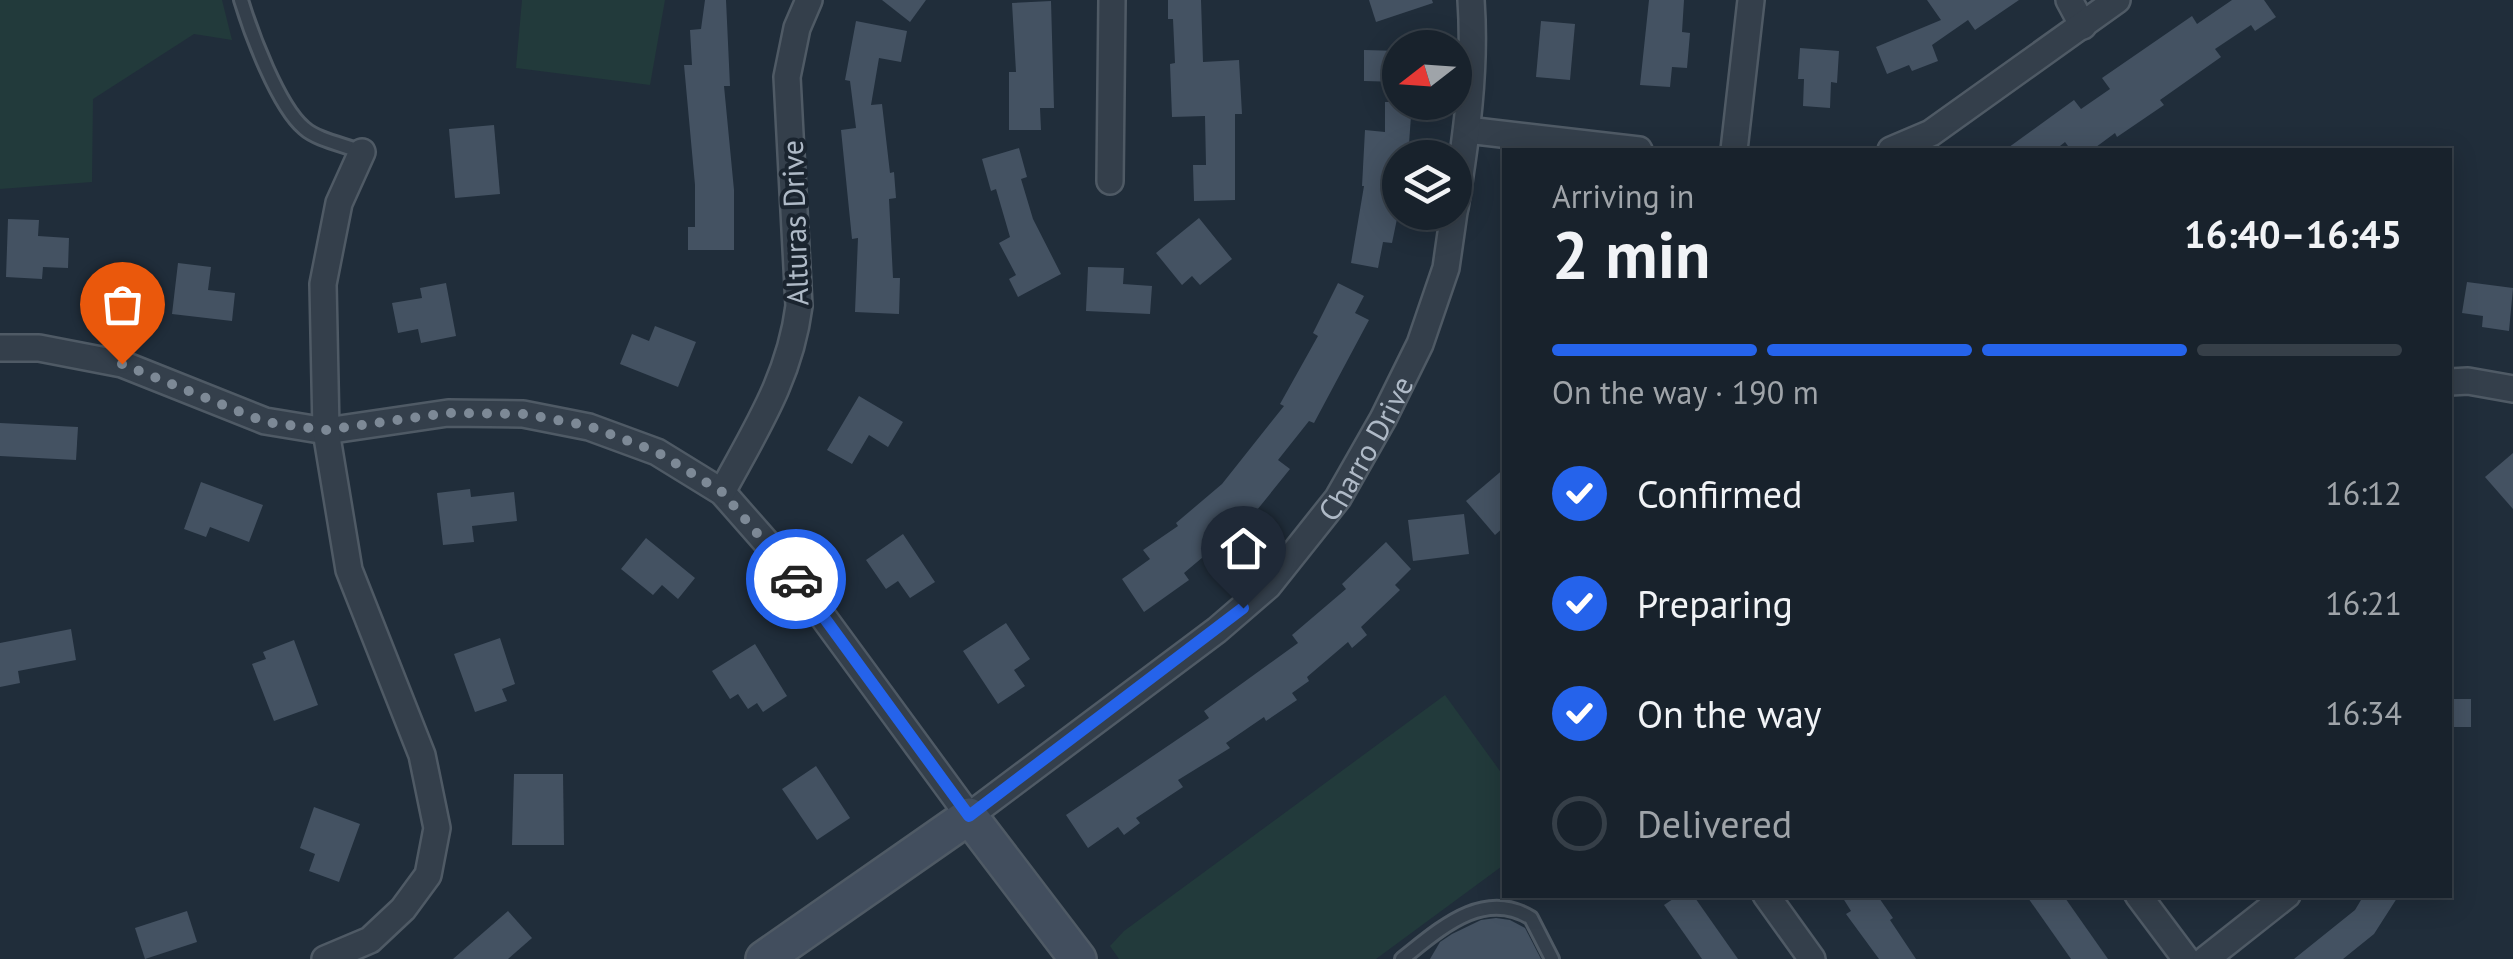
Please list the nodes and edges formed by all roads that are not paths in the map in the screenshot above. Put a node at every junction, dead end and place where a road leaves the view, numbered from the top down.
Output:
1 (241, 0) edge
2 (808, 0) edge
3 (1112, 0) edge
4 (1471, 0) edge
5 (1751, 0) edge
6 (2069, 0) edge
7 (2117, 0) edge
8 (2083, 26) junction
9 (1467, 130) junction
10 (1466, 140) edge
11 (1621, 148) edge
12 (1734, 148) edge
13 (1895, 148) edge
14 (362, 152) joint
15 (1110, 181) dead end
16 (1452, 230) edge
17 (0, 348) edge
18 (2452, 382) edge
19 (2513, 389) edge
20 (326, 430) junction
21 (722, 492) junction
22 (969, 816) junction
23 (1768, 898) edge
24 (2140, 898) edge
25 (2283, 898) edge
26 (325, 959) edge
27 (764, 959) edge
28 (1078, 959) edge
29 (1402, 959) edge
30 (1552, 959) edge
31 (1812, 959) edge
32 (2186, 959) edge
33 (2206, 959) edge

1 - 14 lane
2 - 21 street, Alturas Drive
3 - 15 street
4 - 9 street, Charro Drive
5 - 12 street
6 - 8 street
7 - 8 street
8 - 13 street
9 - 10 street, Charro Drive
9 - 11 street
14 - 20 street
16 - 22 street, Charro Drive
17 - 20 street
18 - 19 street
20 - 21 street
20 - 26 street
21 - 22 street
22 - 27 street, Charro Drive
22 - 28 street
23 - 31 street
24 - 32 street
25 - 33 street
29 - 30 lane

